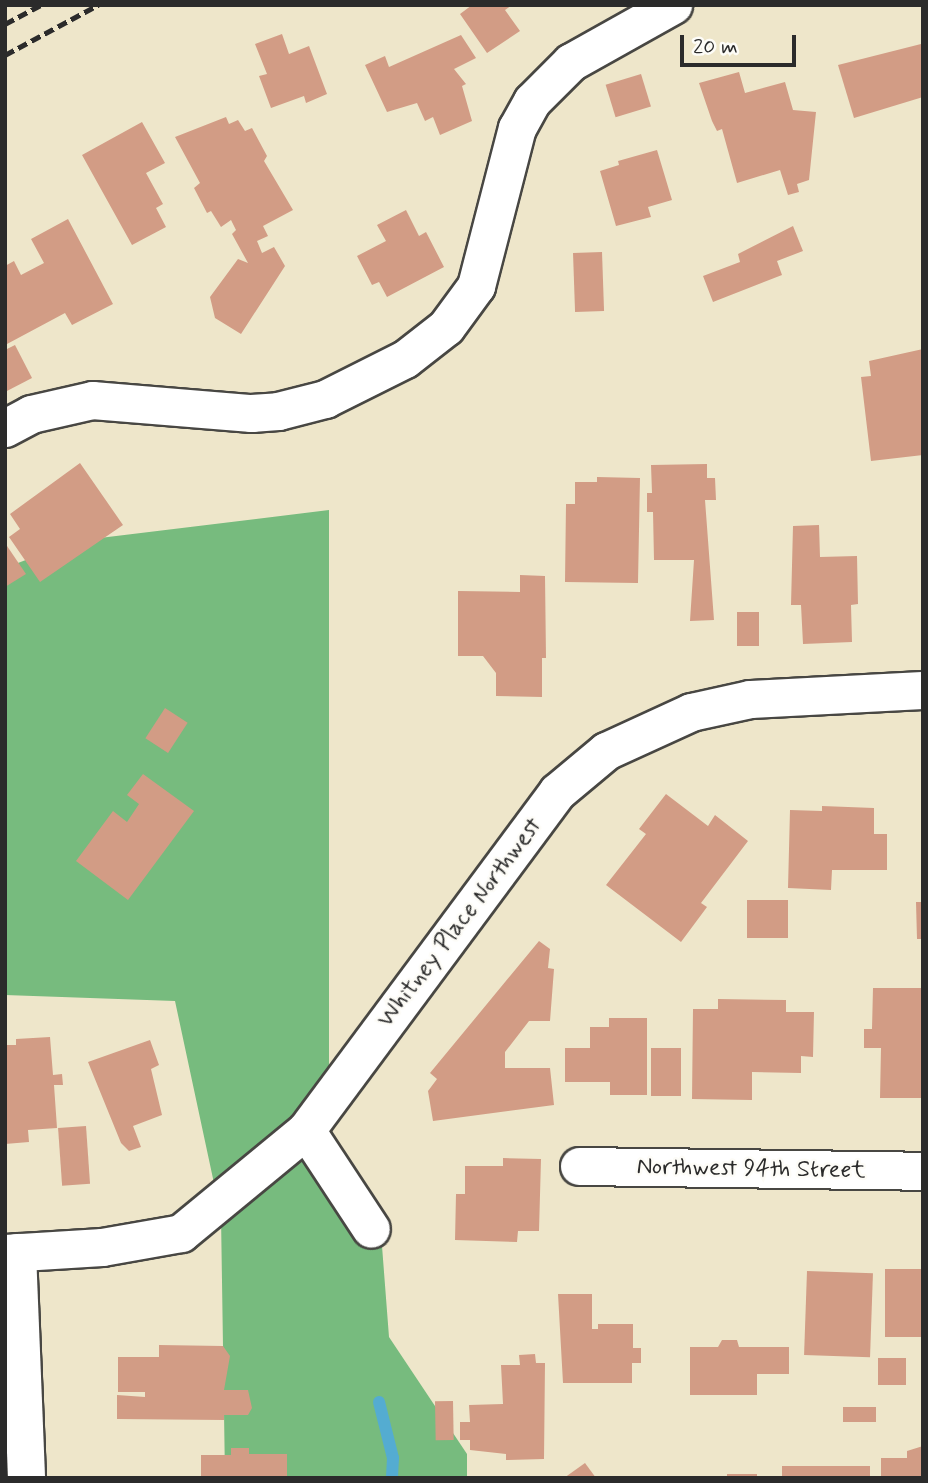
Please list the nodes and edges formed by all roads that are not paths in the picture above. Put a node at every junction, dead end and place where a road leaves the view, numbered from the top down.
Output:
1 (673, 5) edge
2 (5, 428) edge
3 (923, 690) edge
4 (306, 1130) junction
5 (579, 1166) dead end
6 (923, 1171) edge
7 (371, 1229) dead end
8 (11, 1252) edge
9 (26, 1478) edge

1 - 2 street
3 - 4 street, Whitney Place Northwest
4 - 7 street
4 - 8 street, Whitney Place Northwest
5 - 6 street, Northwest 94th Street
8 - 9 street

